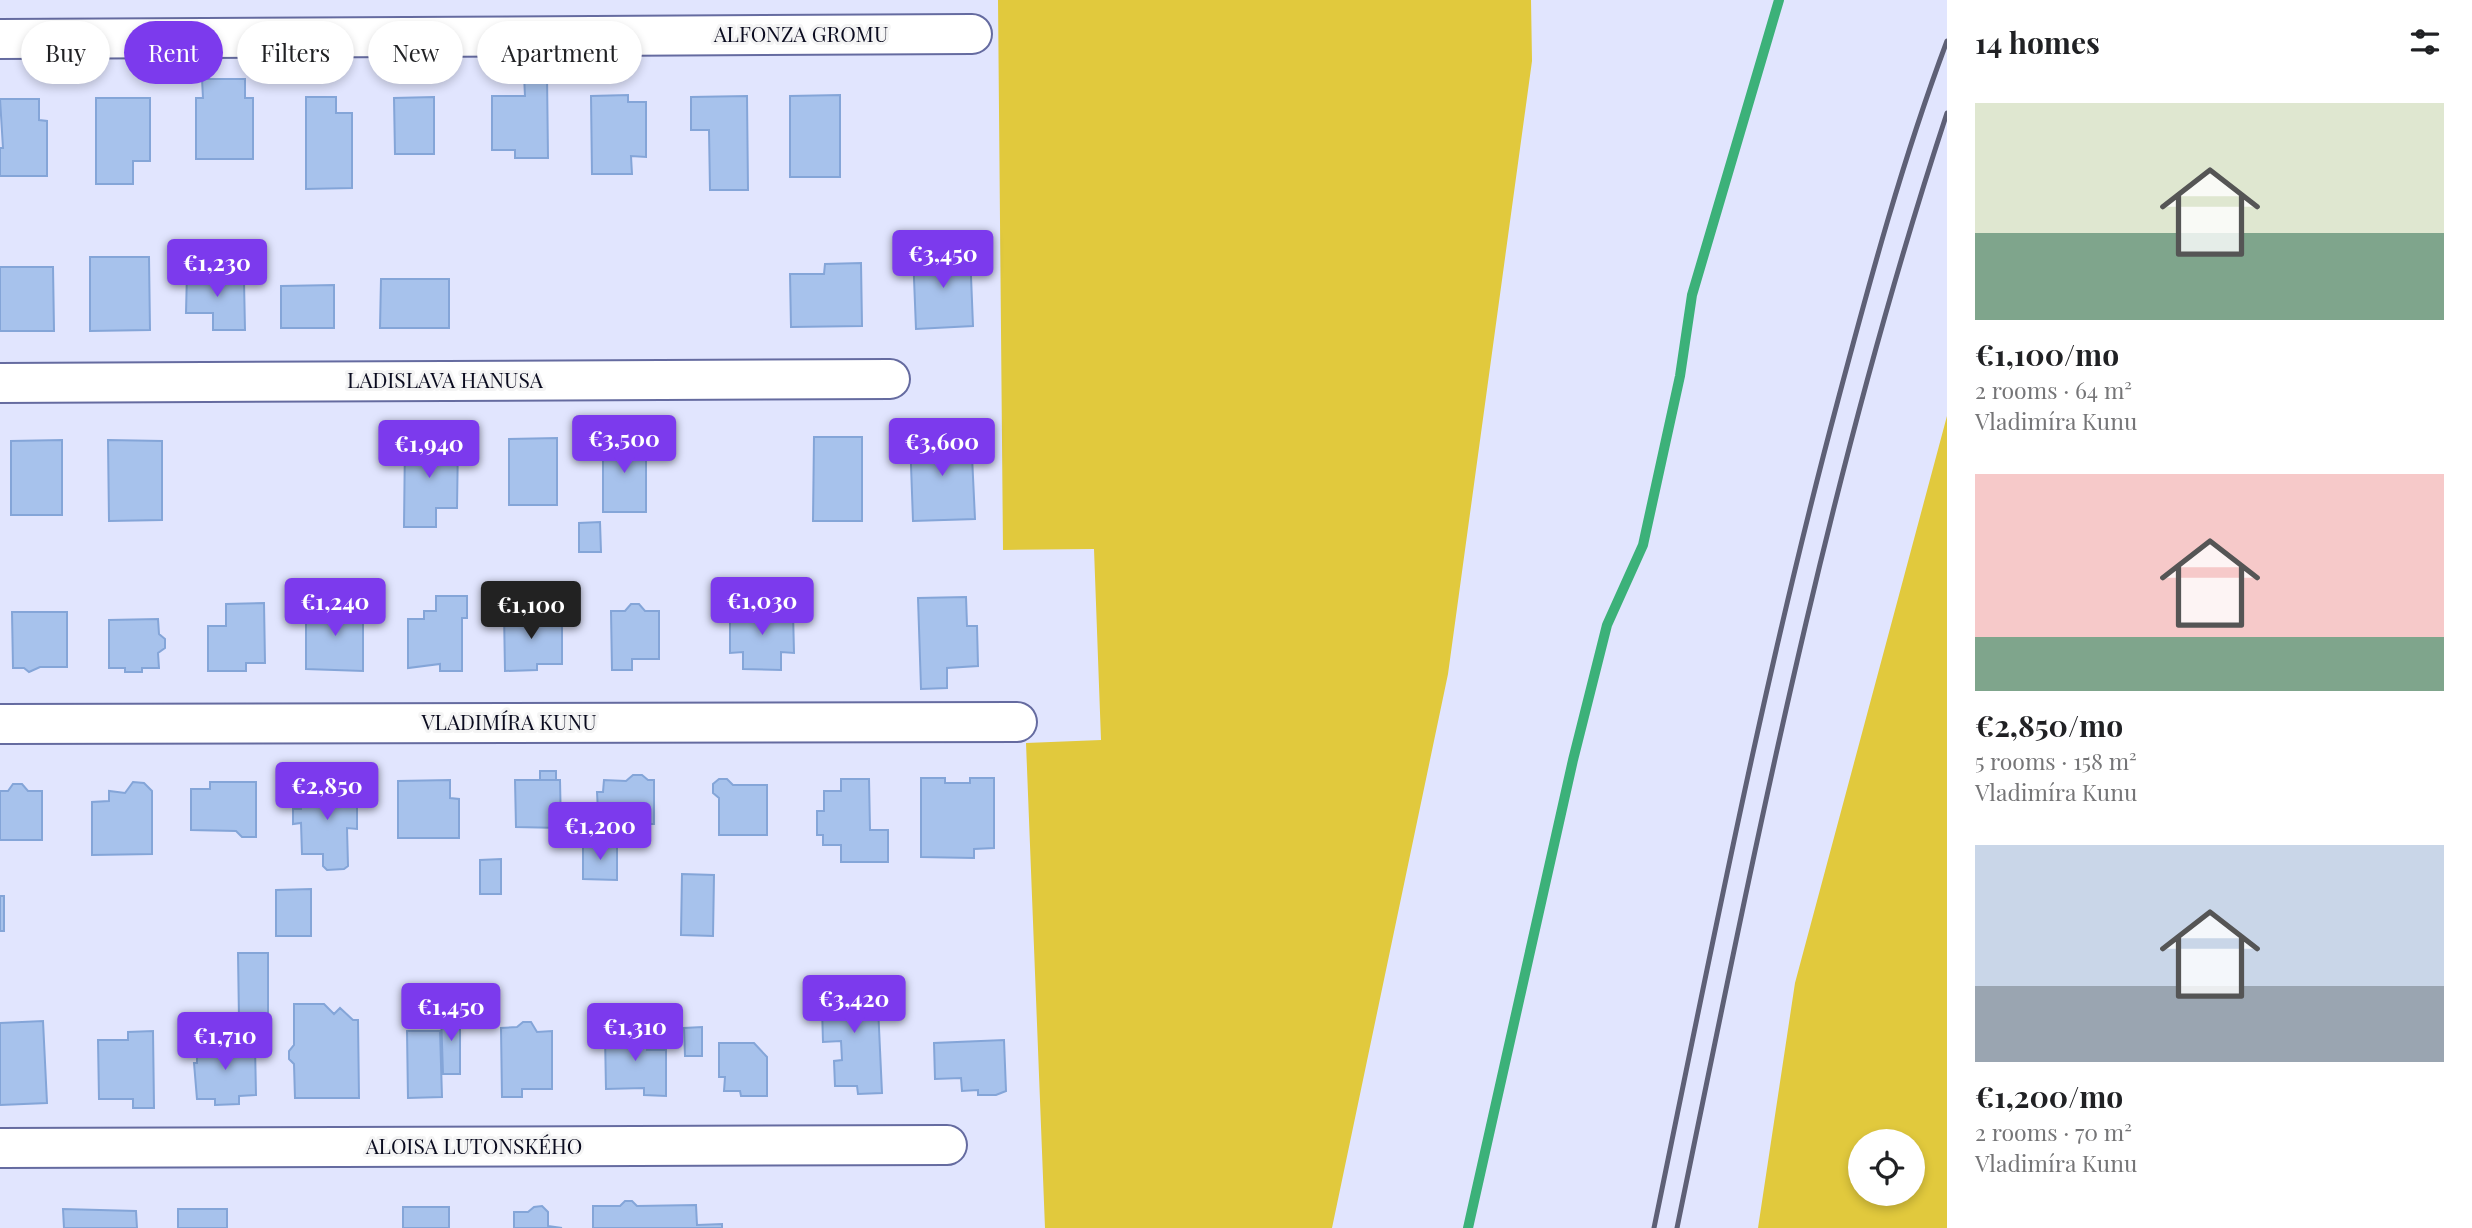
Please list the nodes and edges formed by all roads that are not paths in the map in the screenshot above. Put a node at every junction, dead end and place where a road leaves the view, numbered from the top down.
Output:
1 (972, 34) dead end
2 (0, 39) edge
3 (890, 379) dead end
4 (0, 383) edge
5 (1017, 722) dead end
6 (0, 724) edge
7 (947, 1145) dead end
8 (0, 1148) edge

1 - 2 street, ALFONZA GROMU
3 - 4 street, LADISLAVA HANUSA
5 - 6 street, VLADIMÍRA KUNU
7 - 8 street, ALOISA LUTONSKÉHO

